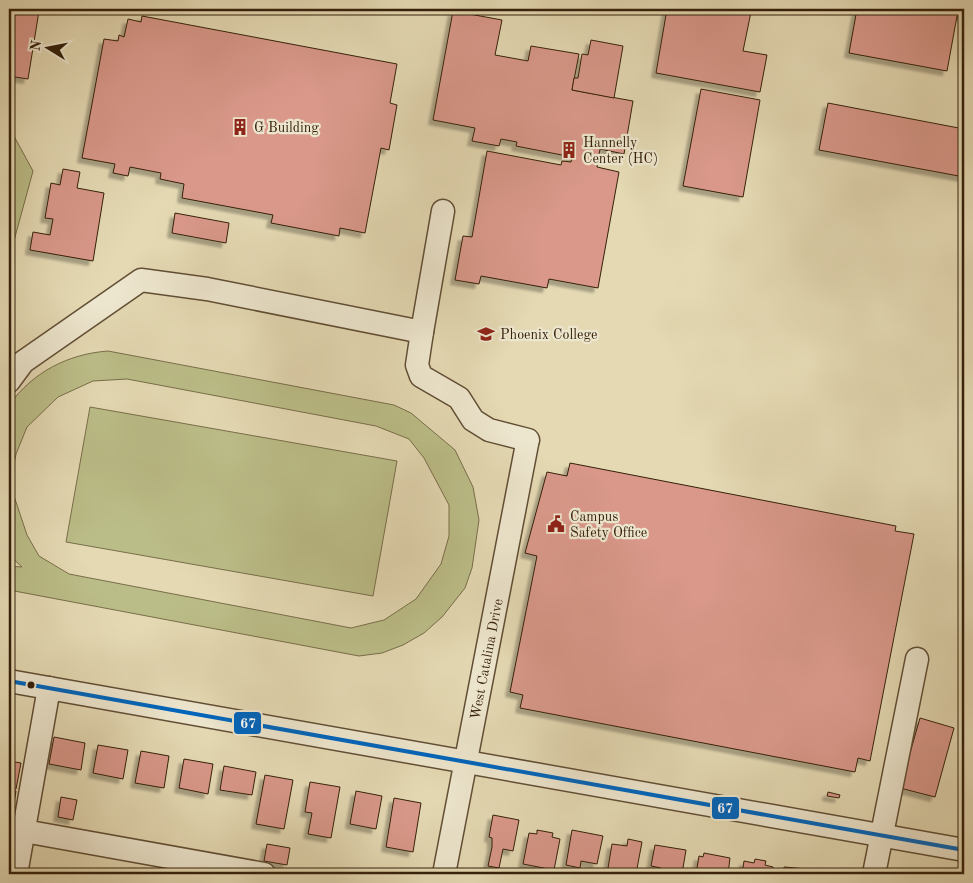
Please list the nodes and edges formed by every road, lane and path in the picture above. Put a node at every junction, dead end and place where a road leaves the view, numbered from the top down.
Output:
1 (443, 211) dead end
2 (422, 332) junction
3 (9, 381) edge
4 (917, 658) dead end
5 (9, 681) edge
6 (49, 688) junction
7 (466, 763) junction
8 (24, 831) junction
9 (882, 834) junction
10 (964, 850) edge
11 (16, 874) edge
12 (264, 874) edge
13 (444, 874) edge
14 (874, 874) edge

1 - 2 street
2 - 3 street
2 - 7 street, West Catalina Drive
4 - 9 street
5 - 6 street
6 - 7 street
6 - 8 street
7 - 9 street
7 - 13 street, West Catalina Drive
8 - 11 street
8 - 12 street
9 - 10 street
9 - 14 street

